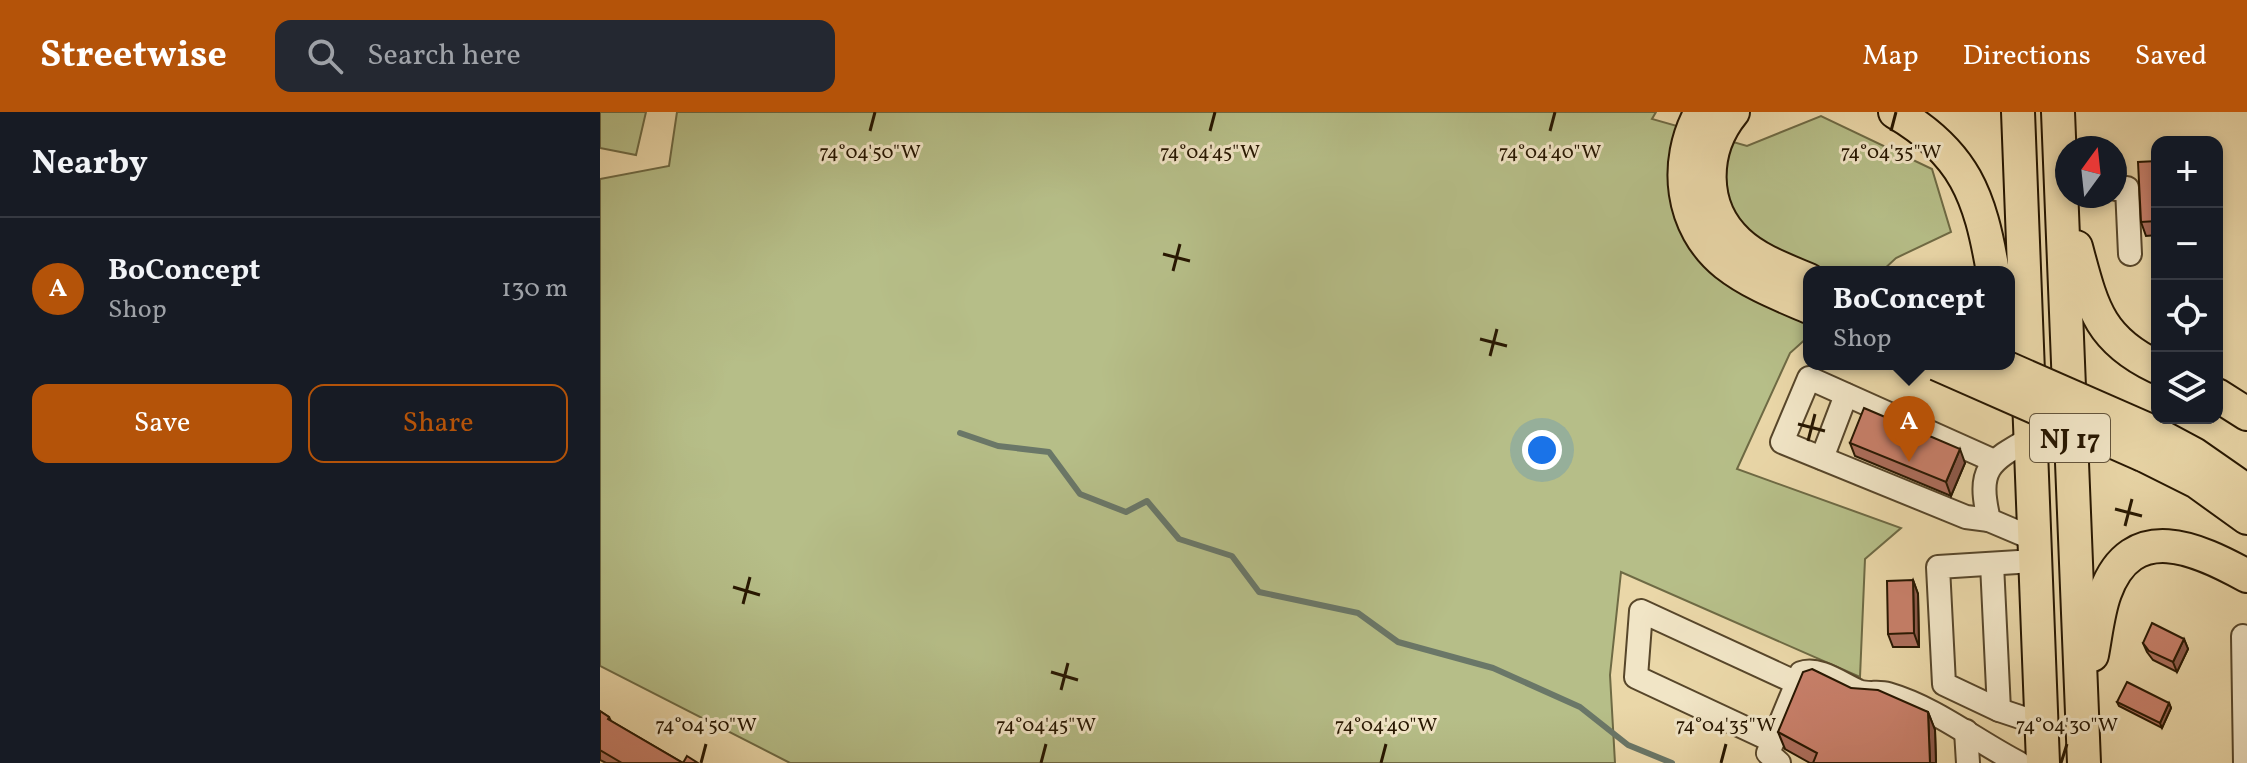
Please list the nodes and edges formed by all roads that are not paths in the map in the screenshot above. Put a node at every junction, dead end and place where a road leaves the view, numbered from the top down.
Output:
1 (1701, 112) edge
2 (1733, 112) edge
3 (1895, 112) edge
4 (2018, 112) edge
5 (2058, 112) edge
6 (2060, 136) edge
7 (2127, 188) edge
8 (2065, 208) edge
9 (2069, 208) edge
10 (2130, 254) dead end
11 (1992, 266) edge
12 (1803, 277) edge
13 (1803, 304) edge
14 (2151, 364) edge
15 (1953, 370) edge
16 (2009, 370) edge
17 (2014, 370) edge
18 (1846, 395) junction
19 (2223, 399) edge
20 (2247, 414) edge
21 (2030, 435) junction
22 (2148, 444) junction
23 (1822, 458) junction
24 (1992, 460) junction
25 (2247, 491) edge
26 (2247, 518) edge
27 (1989, 520) junction
28 (2035, 550) junction
29 (1992, 564) junction
30 (2247, 576) edge
31 (2247, 638) edge
32 (1797, 683) junction
33 (1999, 710) junction
34 (2081, 721) junction
35 (2041, 724) junction
36 (1966, 731) junction
37 (1773, 741) junction
38 (1779, 763) edge
39 (1968, 763) edge
40 (2019, 763) edge
41 (2043, 763) edge
42 (2084, 763) edge
43 (2245, 763) edge

1 - 13 highway
2 - 12 highway
3 - 11 highway
4 - 21 highway, NJ 17
5 - 6 highway, NJ 17
7 - 10 lane
8 - 34 highway, NJ 17
9 - 14 highway
15 - 22 highway, bridge
16 - 22 highway, bridge
17 - 21 highway
18 - 23 lane
18 - 23 lane
18 - 24 lane
19 - 20 highway
21 - 24 lane
21 - 28 highway, NJ 17
22 - 25 highway
22 - 26 highway
23 - 27 lane
24 - 27 lane
27 - 28 lane
28 - 29 lane
28 - 35 highway, NJ 17
29 - 33 lane
29 - 33 lane
30 - 34 highway
31 - 43 lane
32 - 36 lane
32 - 37 lane
32 - 37 lane
33 - 35 lane
34 - 42 highway, NJ 17
35 - 41 highway, NJ 17
36 - 39 lane
36 - 40 lane
37 - 38 lane

